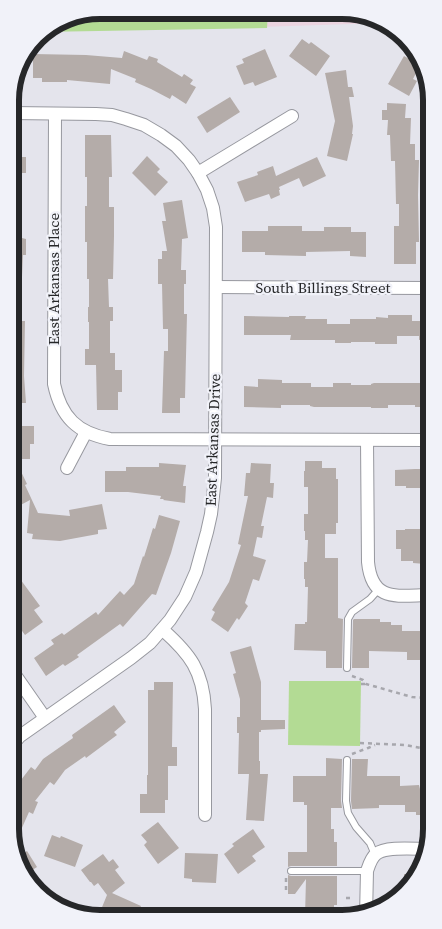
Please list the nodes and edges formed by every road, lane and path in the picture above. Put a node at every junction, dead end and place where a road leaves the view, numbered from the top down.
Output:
1 (19, 113) edge
2 (55, 114) junction
3 (292, 116) dead end
4 (198, 173) junction
5 (216, 287) junction
6 (423, 288) edge
7 (86, 432) junction
8 (215, 439) junction
9 (367, 440) junction
10 (423, 440) edge
11 (67, 468) dead end
12 (378, 590) junction
13 (423, 595) edge
14 (163, 630) junction
15 (347, 668) joint
16 (19, 681) edge
17 (361, 684) dead end
18 (366, 684) junction
19 (423, 698) edge
20 (45, 718) junction
21 (19, 737) edge
22 (360, 743) dead end
23 (376, 744) junction
24 (423, 748) edge
25 (346, 760) joint
26 (205, 815) dead end
27 (421, 849) edge
28 (375, 855) junction
29 (291, 871) dead end
30 (367, 871) junction
31 (346, 898) dead end
32 (354, 898) dead end
33 (366, 906) edge

1 - 2 street, East Arkansas Drive
2 - 4 street, East Arkansas Drive
2 - 7 street, East Arkansas Place
3 - 4 street
4 - 5 street, East Arkansas Drive
5 - 6 street, South Billings Street
5 - 8 street, East Arkansas Drive
7 - 8 street, East Arkansas Place
7 - 11 street
8 - 9 street, East Arkansas Place
8 - 14 street, East Arkansas Drive
9 - 10 street, East Arkansas Place
9 - 12 street
12 - 13 street
12 - 15 lane
14 - 20 street, East Arkansas Drive
14 - 26 street
15 - 18 path
16 - 20 street
17 - 18 path
18 - 19 path
20 - 21 street, East Arkansas Drive
22 - 23 path
23 - 24 path
23 - 25 path
25 - 28 lane
27 - 28 street
28 - 30 street
29 - 30 lane
30 - 33 street
31 - 32 path

